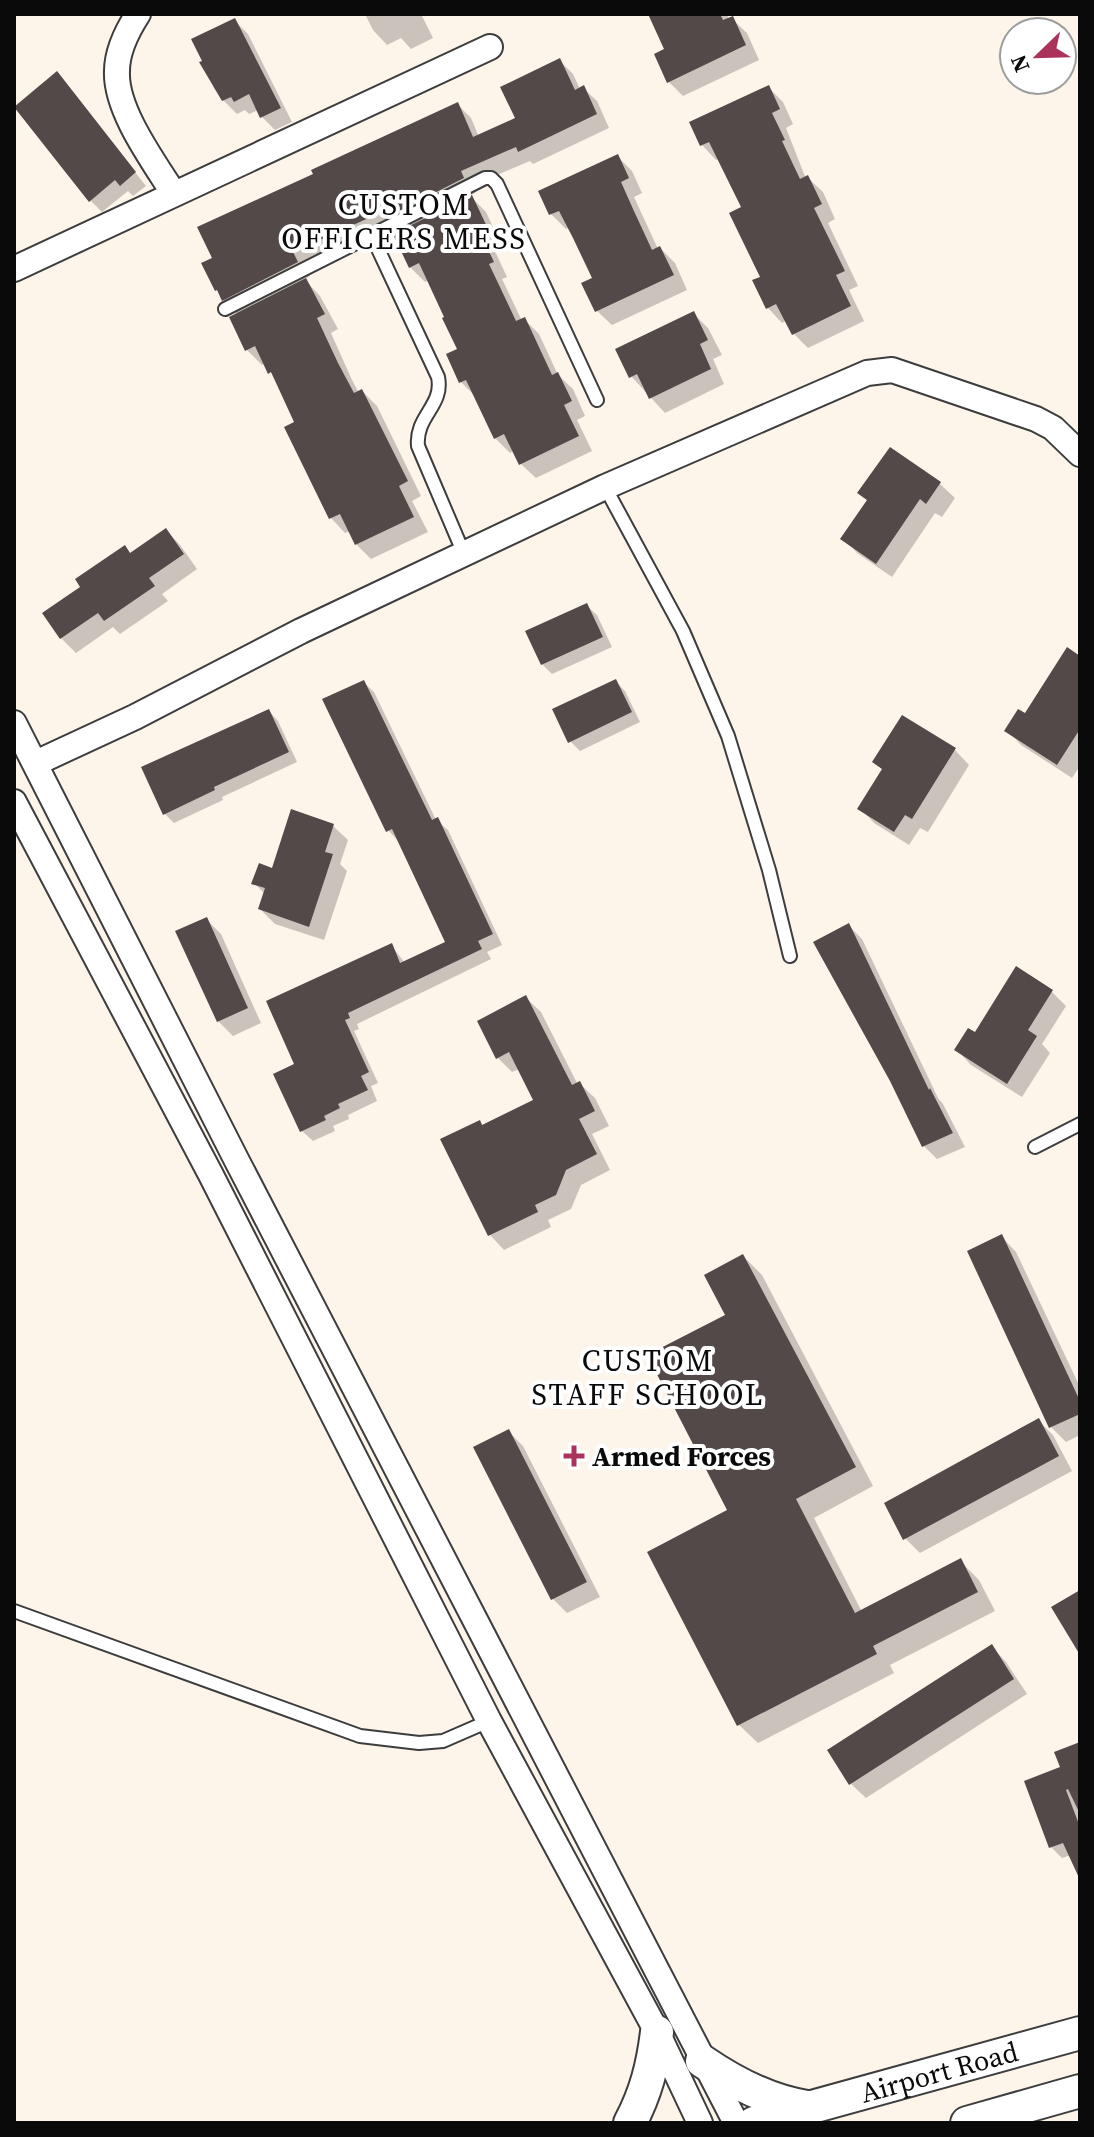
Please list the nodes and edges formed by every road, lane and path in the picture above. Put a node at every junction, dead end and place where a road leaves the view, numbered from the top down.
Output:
1 (138, 14) edge
2 (490, 47) dead end
3 (174, 194) junction
4 (371, 234) junction
5 (14, 269) edge
6 (225, 309) dead end
7 (597, 400) dead end
8 (1080, 454) edge
9 (605, 487) junction
10 (464, 554) junction
11 (14, 723) edge
12 (36, 763) junction
13 (14, 802) edge
14 (790, 956) dead end
15 (1080, 1124) edge
16 (1035, 1147) dead end
17 (14, 1611) edge
18 (489, 1721) junction
19 (657, 2032) junction
20 (1080, 2033) edge
21 (702, 2061) junction
22 (1080, 2091) edge
23 (810, 2108) junction
24 (630, 2123) edge
25 (700, 2123) edge
26 (736, 2123) edge
27 (754, 2123) edge
28 (967, 2123) edge

1 - 3 street
2 - 3 street
3 - 5 street
4 - 6 lane
4 - 7 lane
4 - 10 lane
8 - 9 street
9 - 10 street
9 - 14 lane
10 - 12 street
11 - 12 street
12 - 21 street
13 - 18 street
15 - 16 lane
17 - 18 lane
18 - 19 street
19 - 24 street
19 - 25 street
20 - 23 street, Airport Road
21 - 23 street
21 - 26 street
22 - 28 street, Airport Road
23 - 27 street, Airport Road

